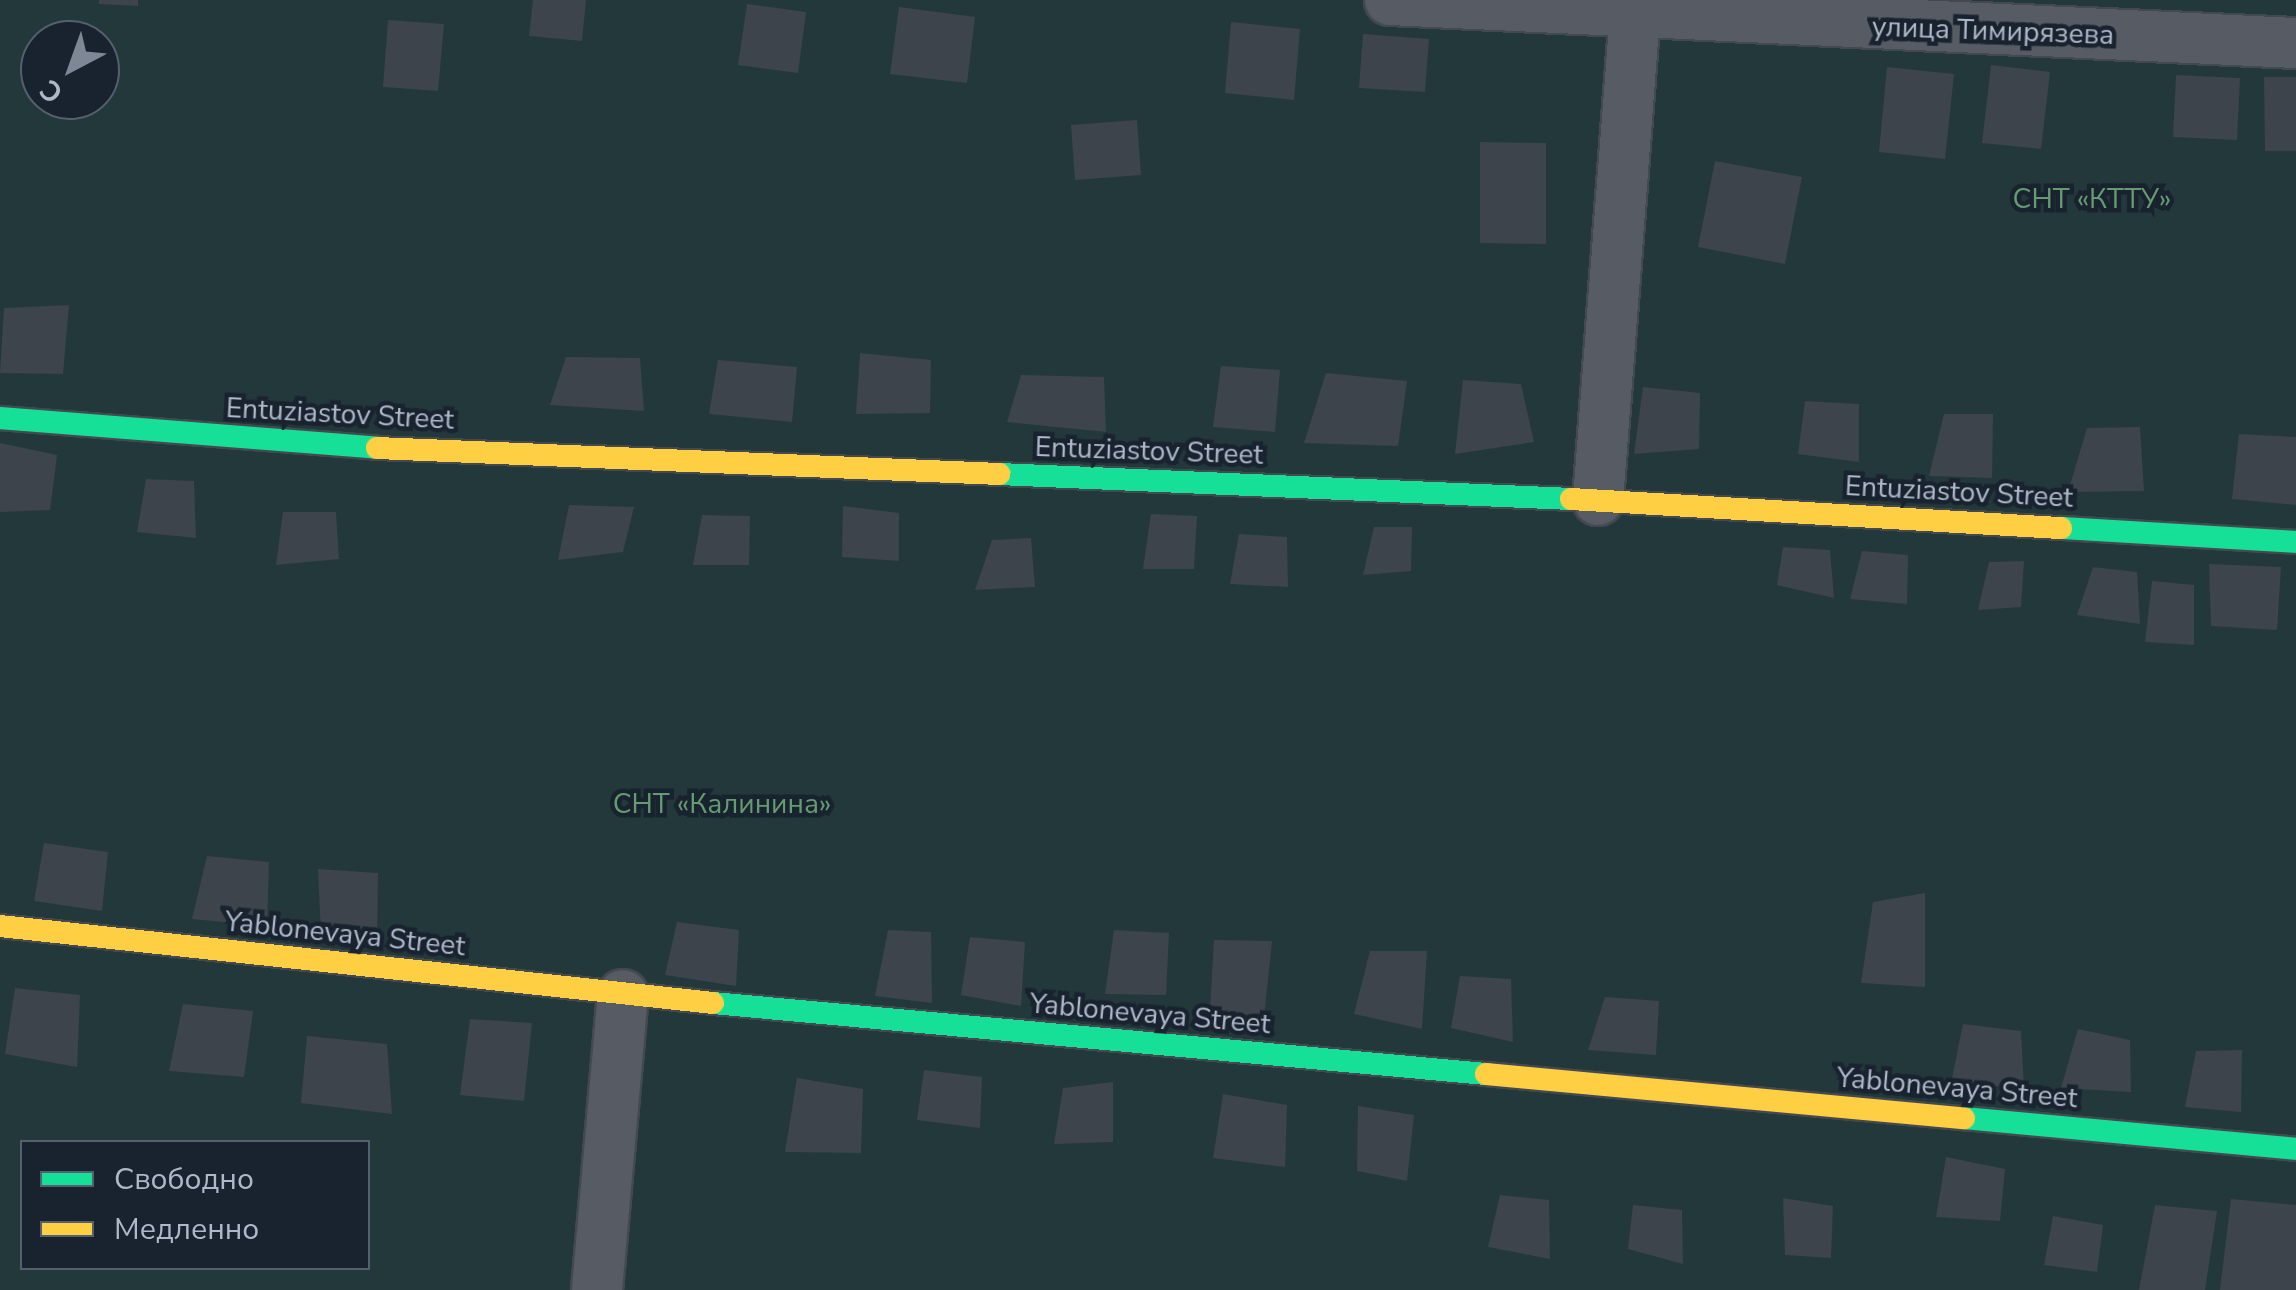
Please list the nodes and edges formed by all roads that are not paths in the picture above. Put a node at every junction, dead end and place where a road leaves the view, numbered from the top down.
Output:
1 (1390, 0) edge
2 (1636, 8) edge
3 (2296, 42) edge
4 (0, 418) edge
5 (1598, 500) junction
6 (2296, 542) edge
7 (0, 926) edge
8 (623, 996) junction
9 (2296, 1150) edge
10 (598, 1290) edge

1 - 2 street, улица Тимирязева
2 - 3 street, улица Тимирязева
2 - 5 street
4 - 5 street, Entuziastov Street
5 - 6 street, Entuziastov Street
7 - 8 street, Yablonevaya Street
8 - 9 street, Yablonevaya Street
8 - 10 street

